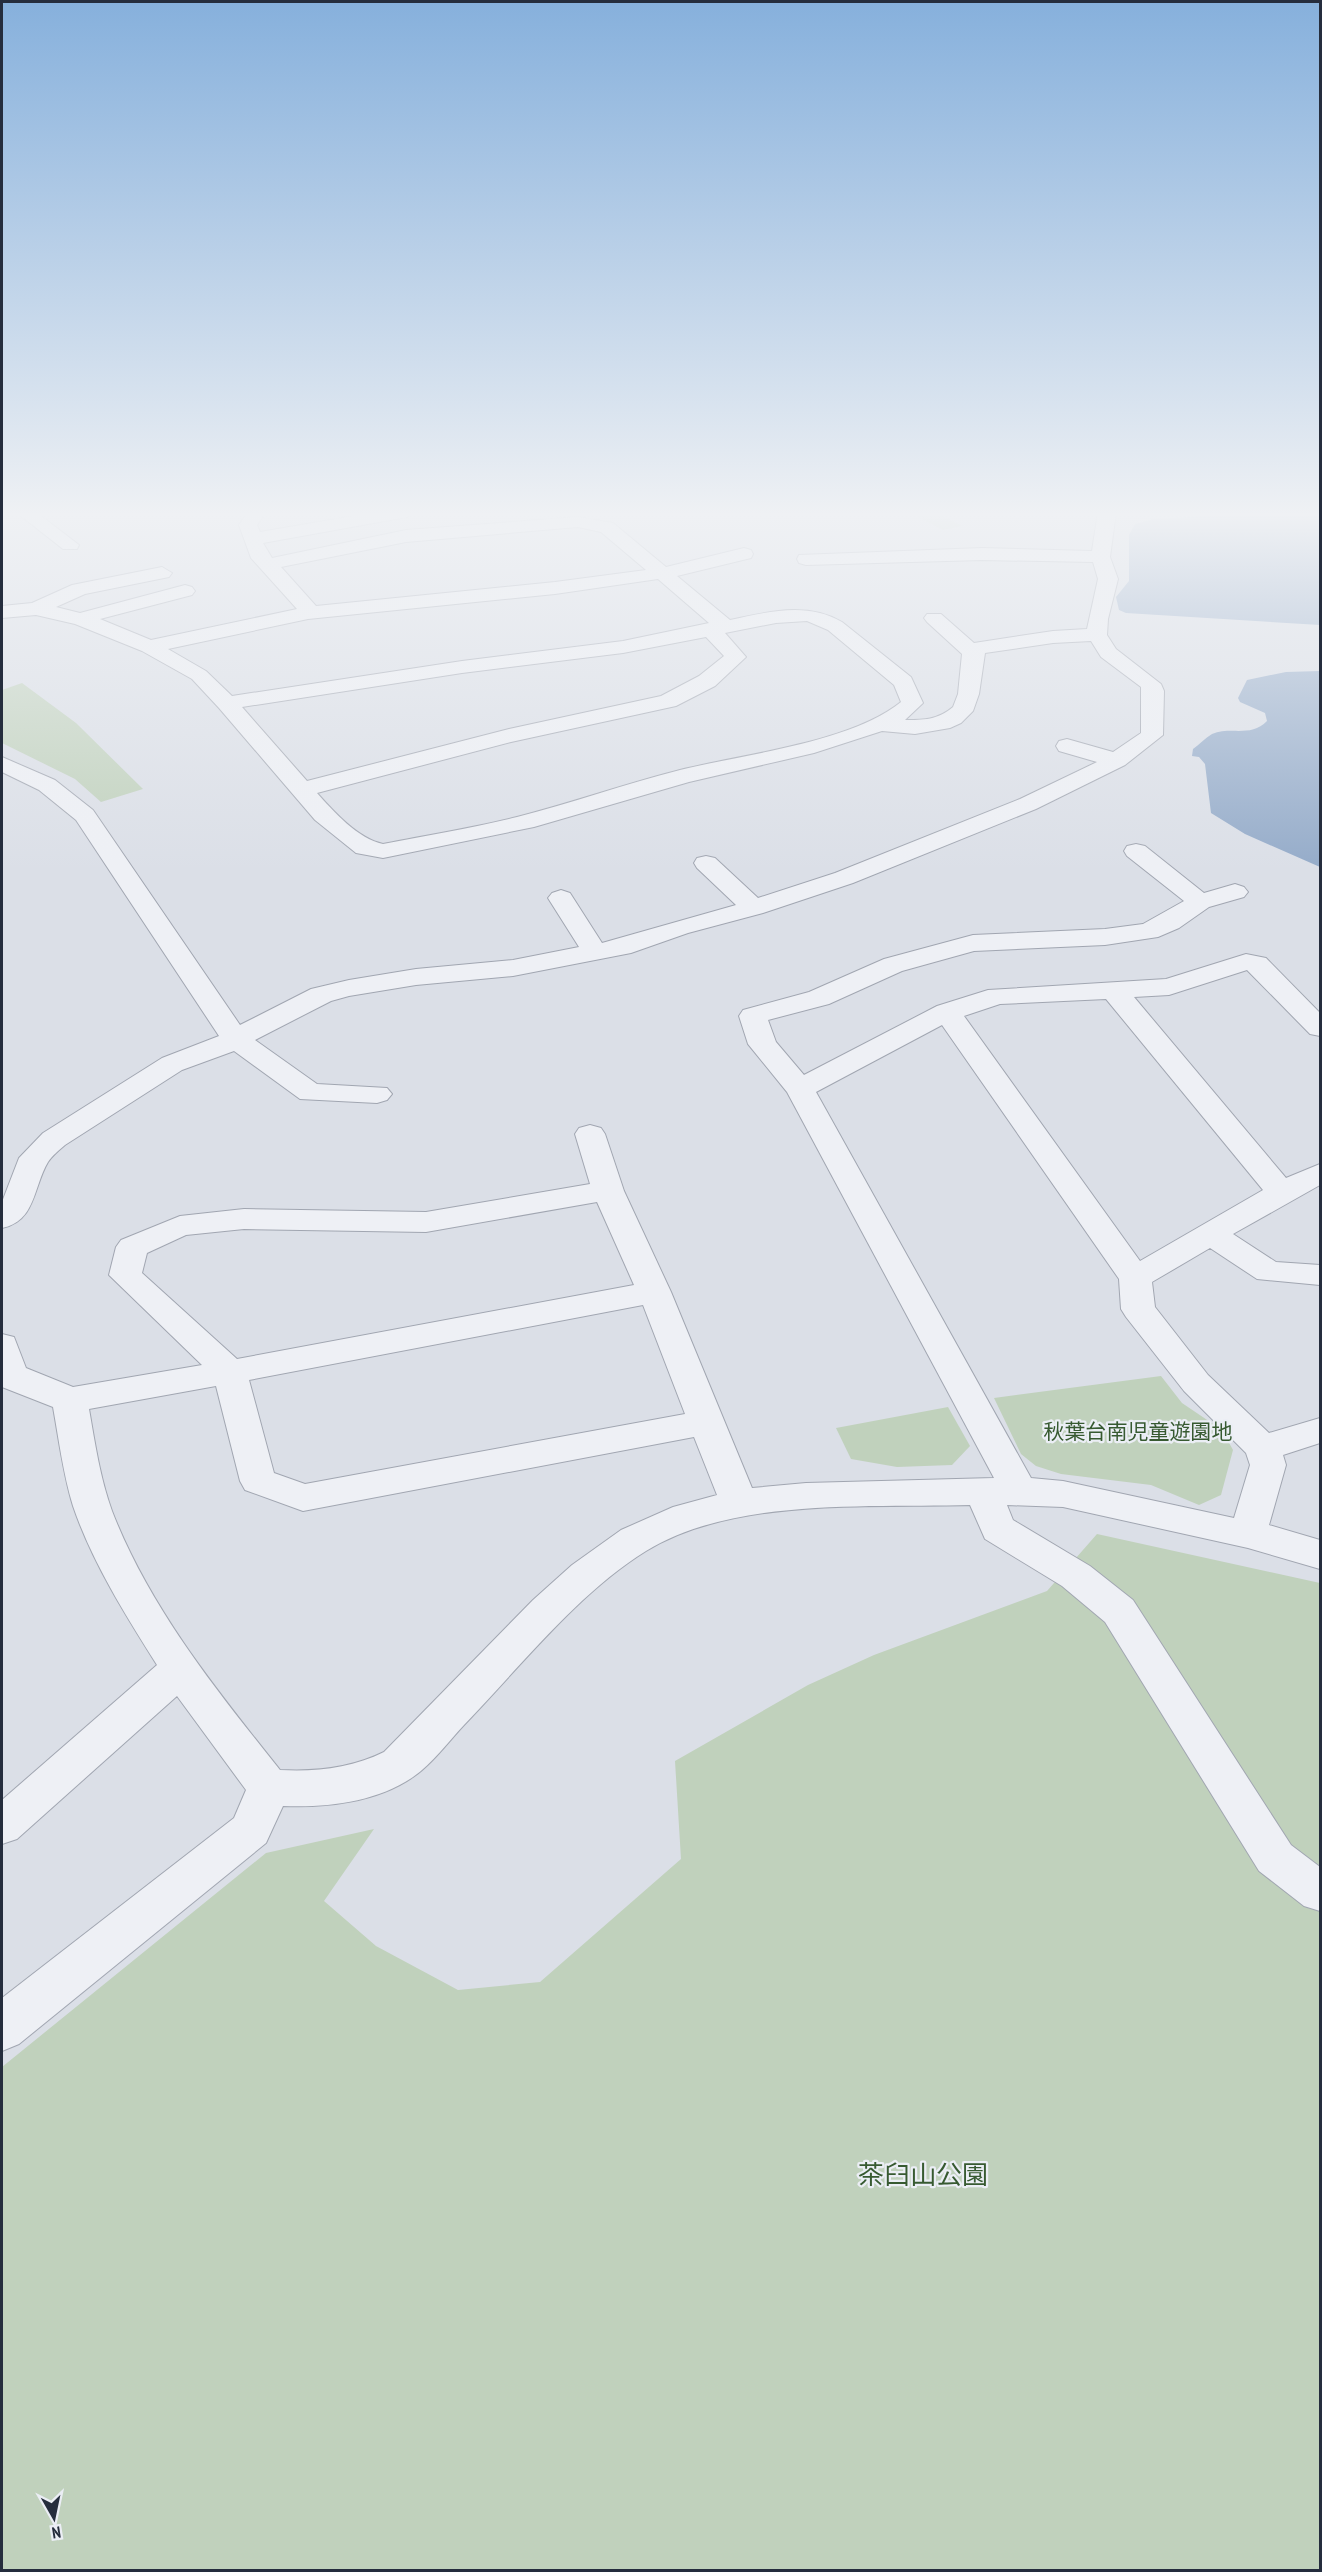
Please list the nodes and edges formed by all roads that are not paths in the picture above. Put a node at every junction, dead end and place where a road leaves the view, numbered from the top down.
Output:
1 (113, 632) edge
2 (219, 632) edge
3 (693, 632) edge
4 (720, 632) edge
5 (842, 632) edge
6 (949, 632) edge
7 (1097, 635) joint
8 (149, 647) junction
9 (972, 653) junction
10 (227, 703) junction
11 (878, 724) junction
12 (1067, 746) dead end
13 (1117, 760) junction
14 (2, 764) edge
15 (300, 790) junction
16 (1136, 852) dead end
17 (706, 863) dead end
18 (1235, 892) dead end
19 (561, 898) dead end
20 (1200, 902) junction
21 (754, 908) junction
22 (595, 952) junction
23 (1115, 992) junction
24 (947, 1012) junction
25 (1320, 1028) edge
26 (235, 1038) junction
27 (800, 1089) junction
28 (377, 1094) dead end
29 (590, 1134) dead end
30 (1320, 1173) edge
31 (608, 1191) junction
32 (1281, 1192) junction
33 (2, 1218) edge
34 (1212, 1235) junction
35 (1320, 1275) edge
36 (1135, 1278) junction
37 (654, 1292) junction
38 (5, 1365) edge
39 (230, 1372) junction
40 (70, 1400) junction
41 (707, 1422) junction
42 (1320, 1430) edge
43 (1263, 1448) junction
44 (1001, 1491) junction
45 (739, 1503) junction
46 (1248, 1533) junction
47 (1320, 1555) edge
48 (181, 1668) junction
49 (269, 1787) junction
50 (2, 1826) edge
51 (1320, 1892) edge
52 (2, 2030) edge

1 - 8 street
2 - 8 street
3 - 10 street
4 - 15 street
5 - 11 street
6 - 9 street
7 - 9 street
7 - 13 street
8 - 10 street
9 - 11 street
10 - 15 street
11 - 15 street
12 - 13 street
13 - 21 street
14 - 26 street
16 - 20 street
17 - 21 street
18 - 20 street
19 - 22 street
20 - 27 street
21 - 22 street
22 - 26 street
23 - 24 street
23 - 25 street
23 - 32 street
24 - 27 street
24 - 36 street
26 - 28 street
26 - 33 street
27 - 44 street
29 - 31 street
30 - 32 street
31 - 37 street
31 - 39 street
32 - 34 street
34 - 35 street
34 - 36 street
36 - 43 street
37 - 39 street
37 - 41 street
38 - 40 street
39 - 40 street
39 - 41 street
40 - 48 street
41 - 45 street
42 - 43 street
43 - 46 street
44 - 45 street
44 - 46 street
44 - 51 street
45 - 49 street
46 - 47 street
48 - 49 street
48 - 50 street
49 - 52 street

